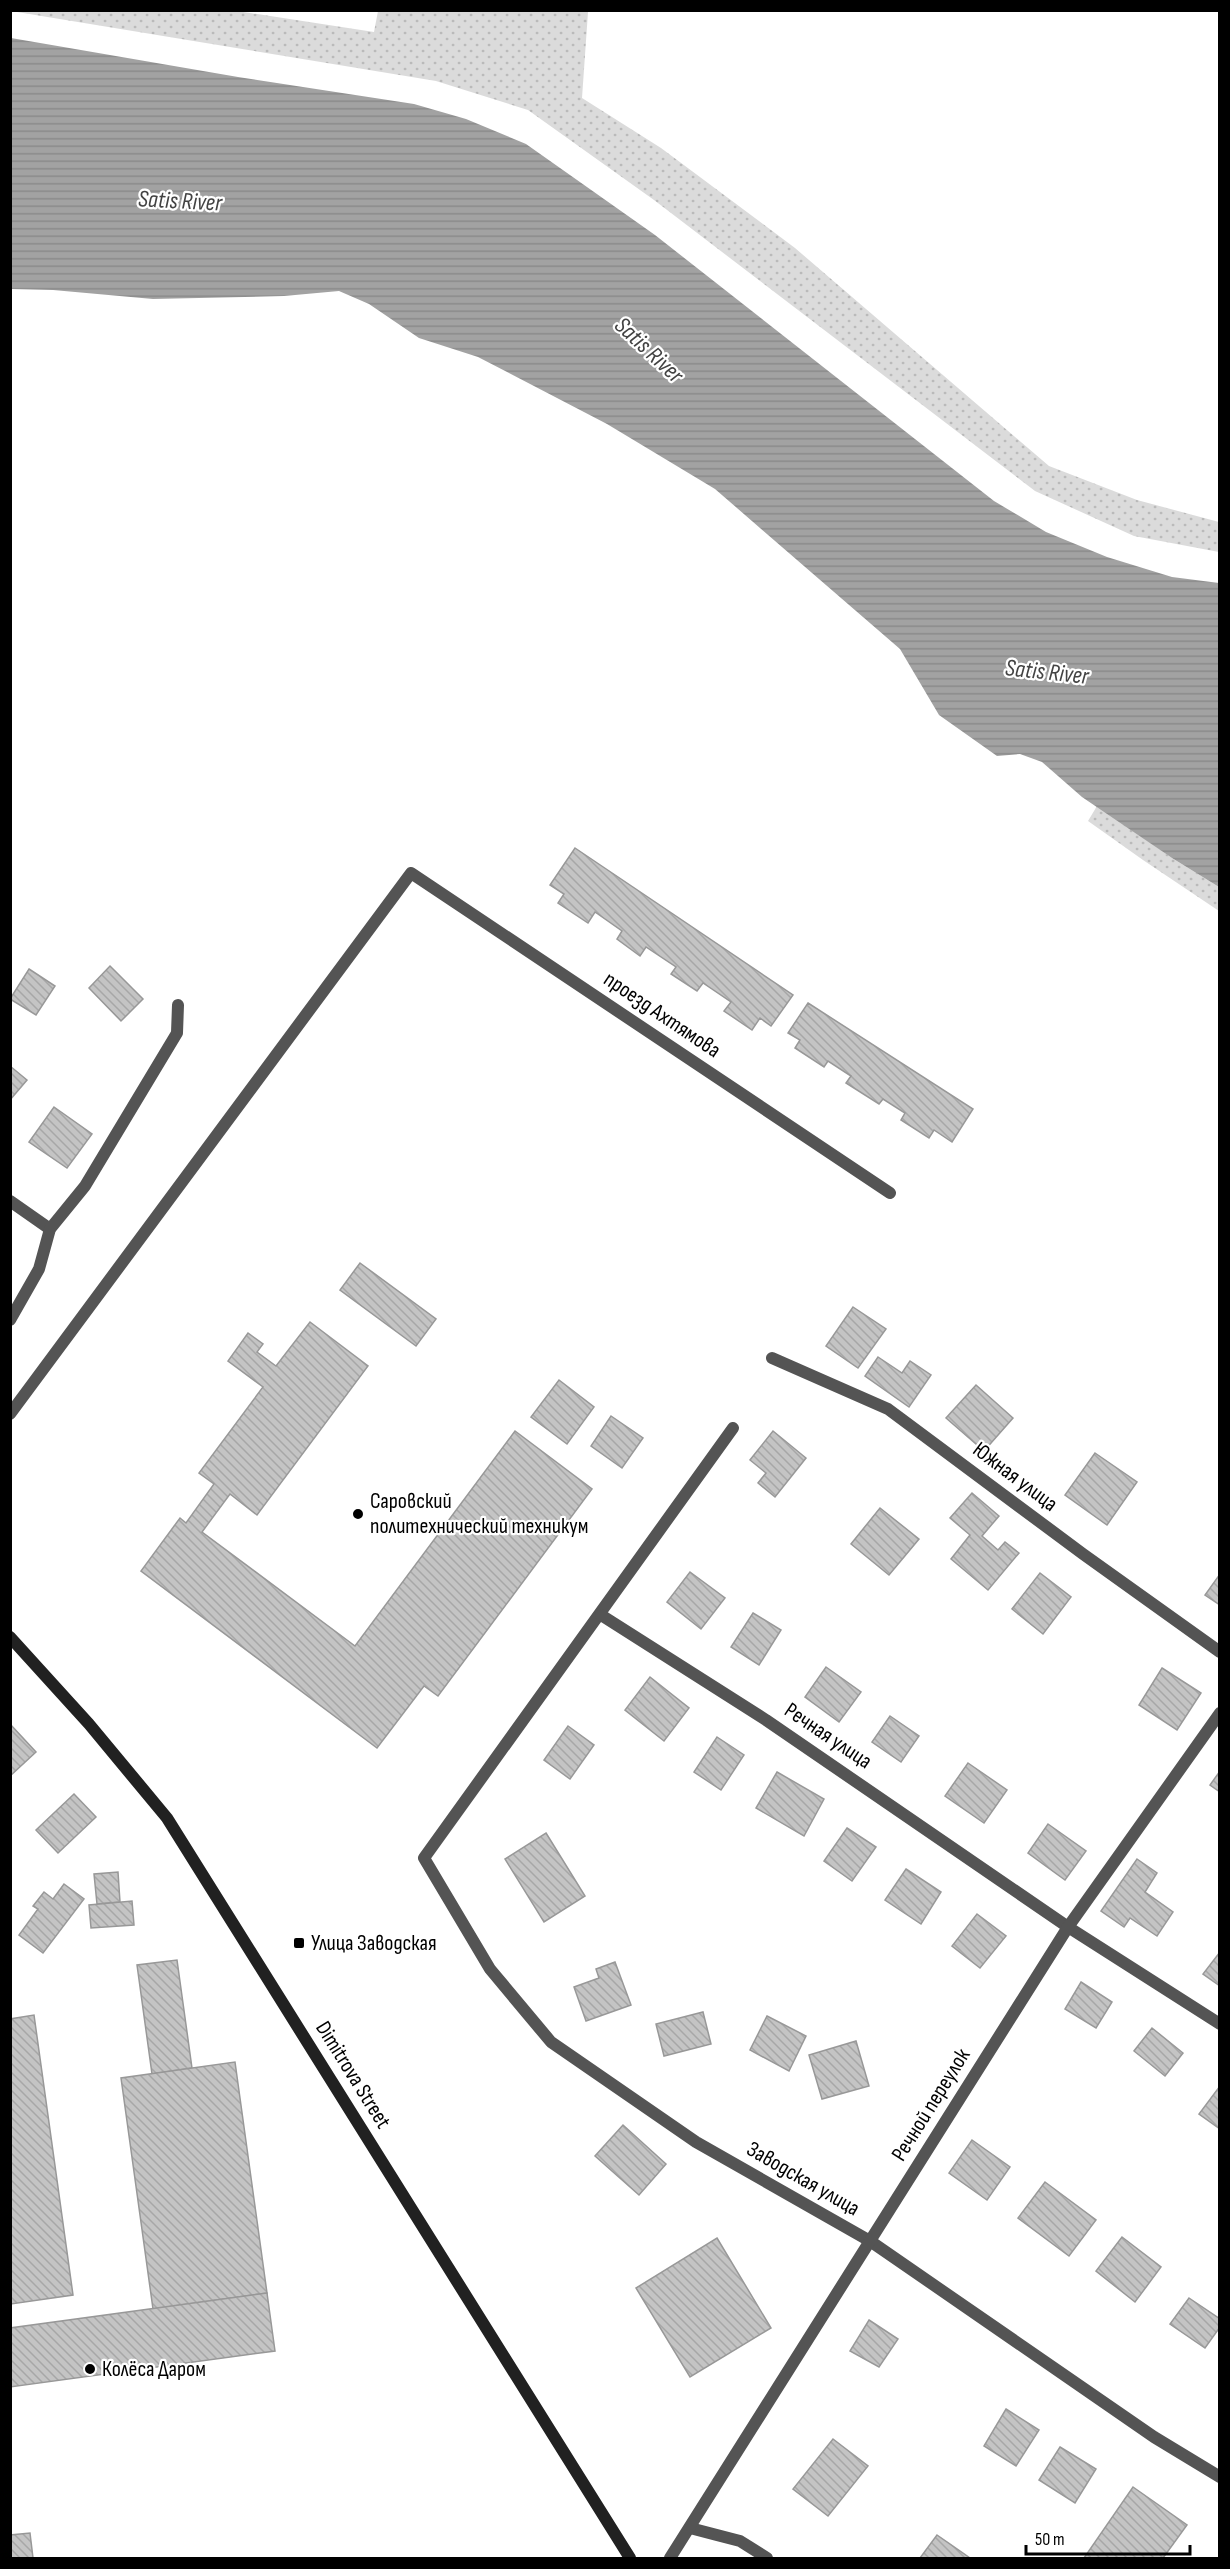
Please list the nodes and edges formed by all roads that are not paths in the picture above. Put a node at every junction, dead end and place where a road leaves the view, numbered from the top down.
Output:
1 (178, 1005) dead end
2 (890, 1193) dead end
3 (10, 1201) edge
4 (50, 1229) junction
5 (10, 1320) edge
6 (772, 1358) dead end
7 (10, 1414) edge
8 (733, 1428) dead end
9 (601, 1615) junction
10 (10, 1637) edge
11 (1220, 1652) edge
12 (1220, 1713) edge
13 (1068, 1927) junction
14 (1220, 2025) edge
15 (870, 2241) junction
16 (1220, 2477) edge
17 (690, 2528) junction
18 (630, 2559) edge
19 (670, 2559) edge
20 (766, 2559) edge

1 - 4 street
2 - 7 street, проезд Ахтямова
3 - 4 street
4 - 5 street
6 - 11 street, Южная улица
8 - 9 street
9 - 13 street, Речная улица
9 - 15 street, Заводская улица
10 - 18 street, Dimitrova Street
12 - 13 street, Речной переулок
13 - 14 street, Речная улица
13 - 15 street, Речной переулок
15 - 16 street, Заводская улица
15 - 17 street, Речной переулок
17 - 19 street, Речной переулок
17 - 20 street

